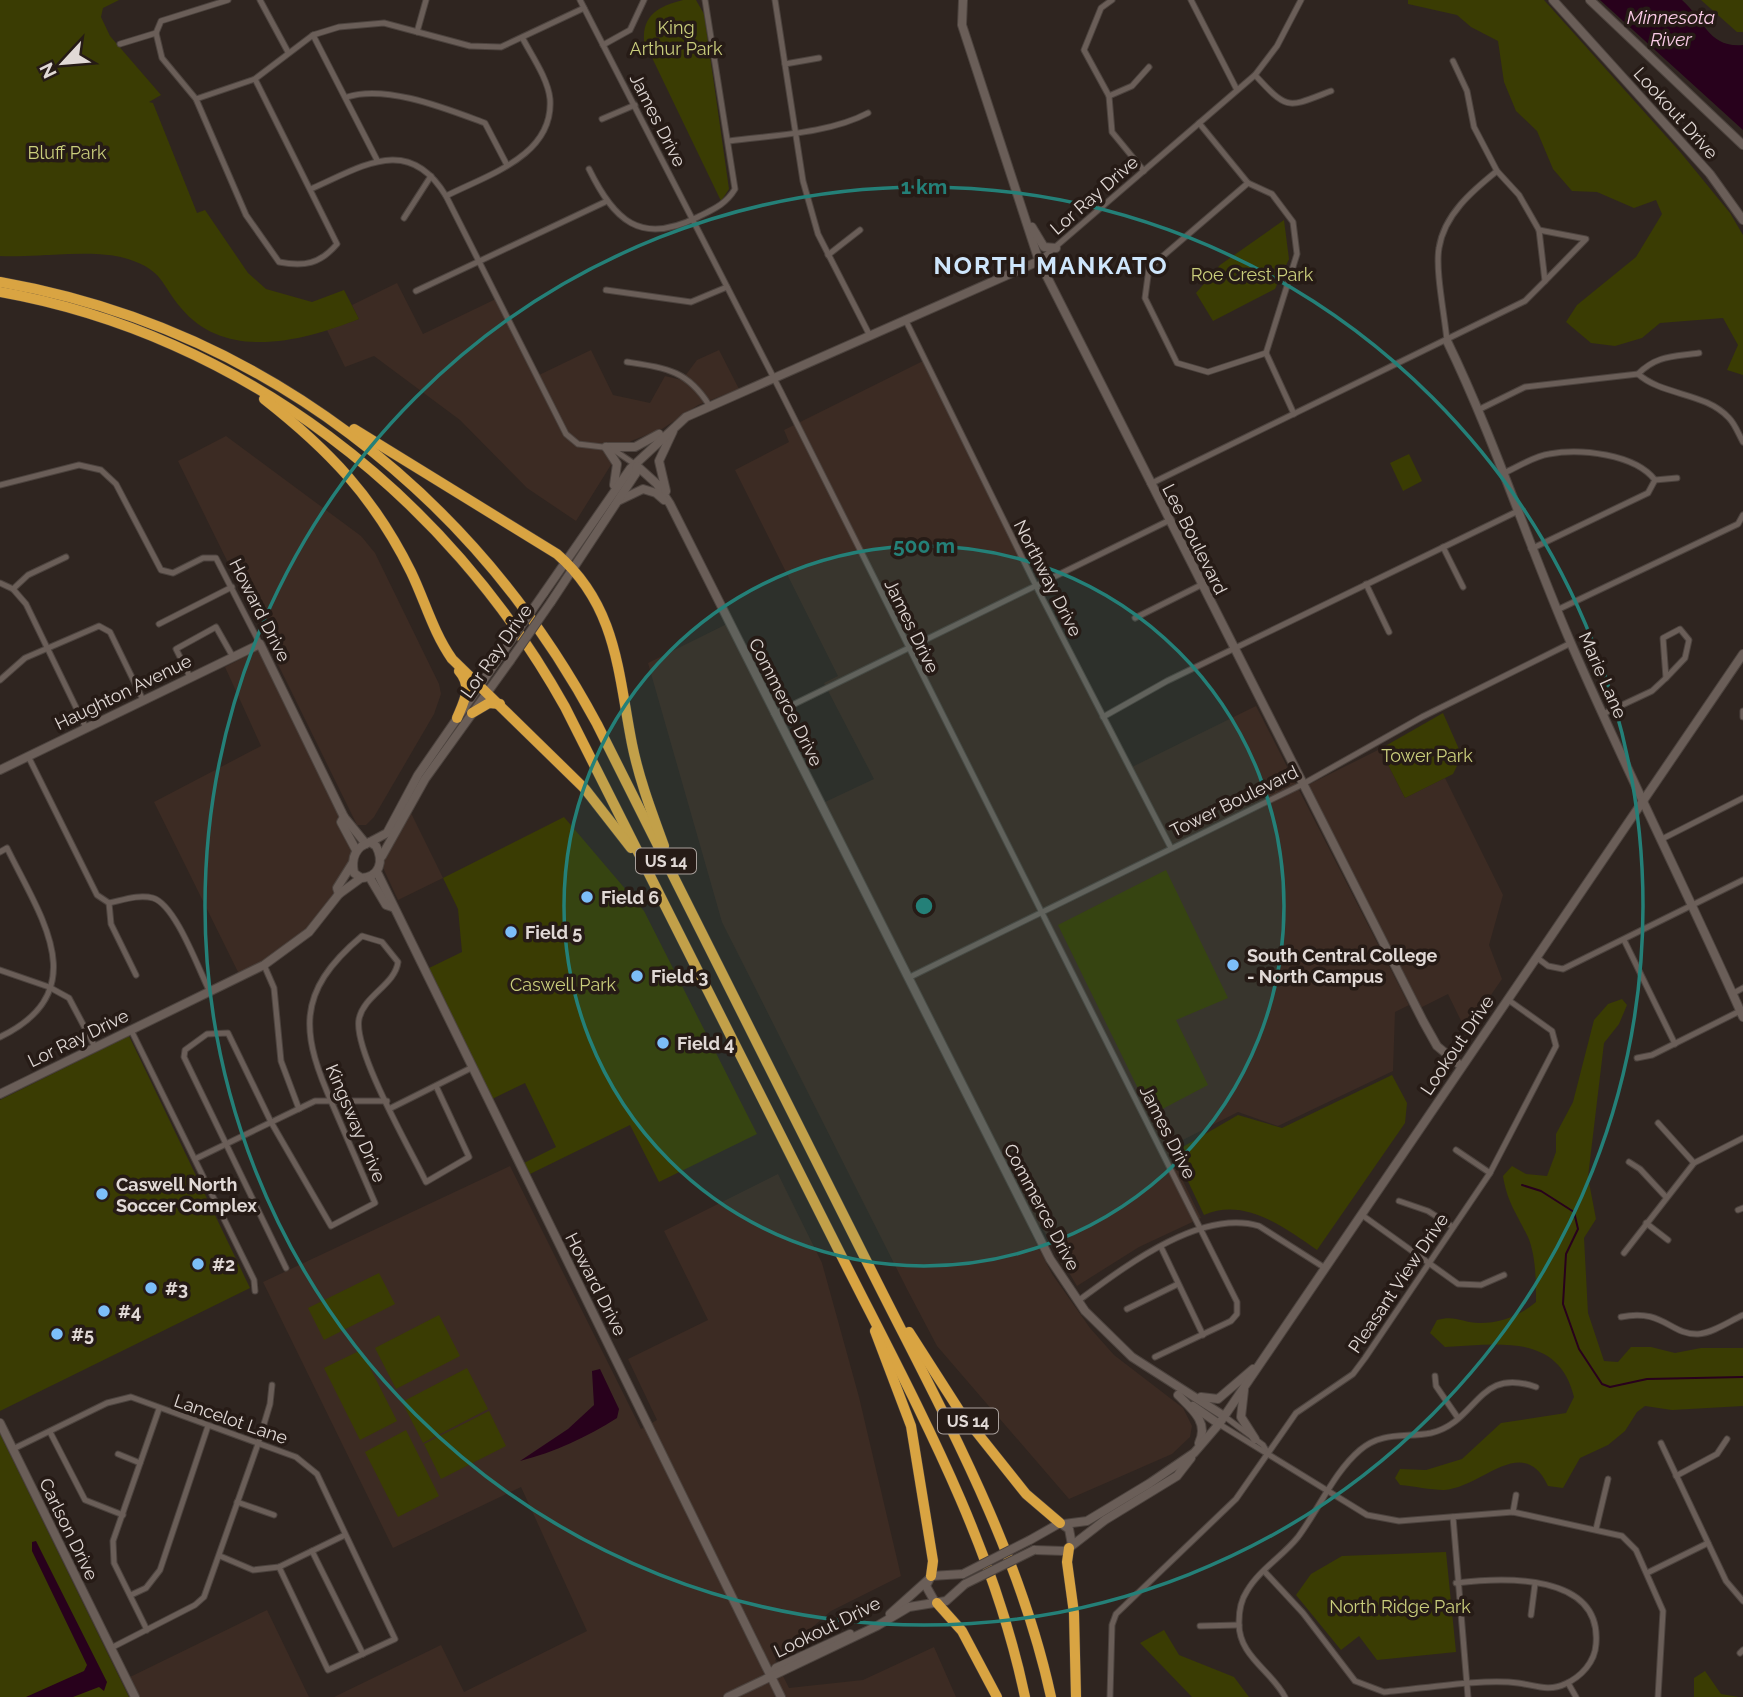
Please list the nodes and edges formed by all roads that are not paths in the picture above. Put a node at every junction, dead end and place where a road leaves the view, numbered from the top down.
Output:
1 (228, 0) edge
2 (260, 0) edge
3 (426, 0) edge
4 (580, 0) edge
5 (644, 0) edge
6 (705, 0) edge
7 (775, 0) edge
8 (963, 0) edge
9 (1112, 0) edge
10 (1191, 0) edge
11 (1301, 0) edge
12 (1553, 0) edge
13 (1590, 0) edge
14 (584, 8) junction
15 (156, 33) junction
16 (417, 33) junction
17 (313, 35) junction
18 (523, 39) junction
19 (120, 44) dead end
20 (603, 45) junction
21 (288, 52) junction
22 (819, 58) dead end
23 (1453, 61) dead end
24 (785, 64) junction
25 (1149, 67) dead end
26 (1255, 75) junction
27 (255, 79) junction
28 (1237, 90) junction
29 (1331, 91) dead end
30 (1109, 96) junction
31 (347, 97) junction
32 (196, 99) junction
33 (635, 106) junction
34 (868, 113) dead end
35 (602, 119) dead end
36 (1199, 123) junction
37 (796, 132) junction
38 (729, 141) junction
39 (1743, 145) edge
40 (377, 160) junction
41 (507, 165) junction
42 (589, 169) dead end
43 (1144, 171) junction
44 (1497, 171) junction
45 (431, 176) junction
46 (1248, 183) junction
47 (313, 188) junction
48 (446, 197) junction
49 (605, 202) junction
50 (1024, 213) junction
51 (404, 218) dead end
52 (693, 220) junction
53 (1743, 220) edge
54 (860, 230) dead end
55 (1539, 230) junction
56 (1056, 248) junction
57 (828, 255) junction
58 (478, 260) junction
59 (1039, 261) junction
60 (1545, 281) junction
61 (0, 282) edge
62 (727, 286) junction
63 (606, 290) dead end
64 (416, 291) dead end
65 (0, 292) edge
66 (905, 319) junction
67 (869, 334) junction
68 (1447, 341) junction
69 (1266, 353) junction
70 (1699, 353) dead end
71 (627, 362) dead end
72 (1638, 374) junction
73 (772, 378) junction
74 (242, 381) junction
75 (709, 405) junction
76 (315, 408) junction
77 (1480, 409) junction
78 (1294, 414) junction
79 (678, 423) junction
80 (1743, 442) edge
81 (607, 447) junction
82 (637, 466) junction
83 (1504, 473) junction
84 (1677, 478) dead end
85 (1655, 480) junction
86 (1149, 484) junction
87 (0, 485) edge
88 (612, 500) junction
89 (1516, 512) junction
90 (674, 513) junction
91 (1743, 515) edge
92 (1168, 521) junction
93 (1443, 547) junction
94 (1530, 549) junction
95 (66, 557) dead end
96 (564, 561) junction
97 (573, 570) junction
98 (0, 583) edge
99 (1366, 584) junction
100 (1201, 585) junction
101 (232, 587) junction
102 (1463, 587) dead end
103 (1037, 588) junction
104 (13, 589) junction
105 (1557, 610) junction
106 (1135, 618) dead end
107 (159, 624) dead end
108 (1389, 632) dead end
109 (1571, 643) junction
110 (260, 644) junction
111 (444, 647) junction
112 (47, 649) junction
113 (1234, 649) junction
114 (908, 651) junction
115 (1743, 654) edge
116 (233, 657) junction
117 (190, 677) junction
118 (1666, 678) junction
119 (0, 680) edge
120 (484, 688) junction
121 (143, 699) junction
122 (501, 705) junction
123 (1743, 711) edge
124 (472, 713) junction
125 (1603, 713) junction
126 (774, 714) junction
127 (1103, 717) junction
128 (1743, 717) edge
129 (457, 718) junction
130 (86, 728) junction
131 (28, 756) junction
132 (0, 770) edge
133 (1303, 784) junction
134 (1743, 798) edge
135 (1643, 800) junction
136 (401, 814) junction
137 (344, 817) junction
138 (1660, 840) junction
139 (368, 843) junction
140 (1171, 848) junction
141 (356, 850) junction
142 (0, 852) edge
143 (382, 856) junction
144 (352, 864) junction
145 (647, 869) junction
146 (369, 876) junction
147 (1743, 880) edge
148 (680, 890) junction
149 (339, 894) junction
150 (109, 903) junction
151 (1691, 906) junction
152 (1041, 912) junction
153 (1624, 940) junction
154 (1536, 957) junction
155 (264, 965) junction
156 (0, 971) edge
157 (136, 975) dead end
158 (908, 978) junction
159 (49, 987) junction
160 (1743, 988) edge
161 (210, 992) junction
162 (1732, 994) junction
163 (1507, 999) junction
164 (1742, 1014) edge
165 (131, 1030) junction
166 (0, 1037) edge
167 (1675, 1044) junction
168 (95, 1047) junction
169 (1637, 1058) dead end
170 (1461, 1066) junction
171 (471, 1068) junction
172 (436, 1086) junction
173 (0, 1094) edge
174 (330, 1101) junction
175 (387, 1101) junction
176 (391, 1108) junction
177 (299, 1109) junction
178 (271, 1122) junction
179 (1658, 1123) dead end
180 (1743, 1138) edge
181 (226, 1145) junction
182 (1456, 1150) dead end
183 (195, 1159) junction
184 (1629, 1162) dead end
185 (1694, 1163) junction
186 (1490, 1173) junction
187 (1666, 1197) junction
188 (1399, 1201) dead end
189 (1362, 1215) junction
190 (1646, 1223) junction
191 (1453, 1227) junction
192 (1200, 1228) junction
193 (1668, 1240) dead end
194 (1161, 1247) junction
195 (1624, 1253) dead end
196 (1429, 1262) junction
197 (286, 1268) dead end
198 (1325, 1268) junction
199 (1504, 1275) dead end
200 (1178, 1284) junction
201 (255, 1291) dead end
202 (1078, 1301) junction
203 (890, 1307) junction
204 (1127, 1309) dead end
205 (869, 1310) junction
206 (1743, 1314) edge
207 (1621, 1317) dead end
208 (1203, 1335) junction
209 (1156, 1357) dead end
210 (1263, 1360) junction
211 (1435, 1377) dead end
212 (272, 1385) dead end
213 (1536, 1387) dead end
214 (1245, 1388) junction
215 (1181, 1392) junction
216 (159, 1409) junction
217 (1458, 1418) junction
218 (1222, 1420) junction
219 (0, 1423) edge
220 (208, 1426) junction
221 (50, 1432) junction
222 (1255, 1439) junction
223 (1727, 1439) dead end
224 (1661, 1443) dead end
225 (258, 1444) junction
226 (13, 1449) junction
227 (1194, 1452) junction
228 (1267, 1452) junction
229 (118, 1454) dead end
230 (140, 1463) junction
231 (1676, 1476) junction
232 (1608, 1479) dead end
233 (1328, 1492) junction
234 (1516, 1495) dead end
235 (237, 1502) junction
236 (1513, 1512) junction
237 (123, 1515) junction
238 (274, 1516) dead end
239 (1453, 1517) junction
240 (1062, 1524) junction
241 (1596, 1529) junction
242 (345, 1535) junction
243 (1708, 1543) junction
244 (1071, 1547) junction
245 (312, 1551) junction
246 (220, 1556) junction
247 (279, 1567) junction
248 (1264, 1572) junction
249 (1647, 1573) junction
250 (930, 1577) junction
251 (1457, 1583) junction
252 (1535, 1584) junction
253 (131, 1595) junction
254 (1743, 1601) edge
255 (936, 1603) junction
256 (1531, 1615) dead end
257 (1239, 1625) junction
258 (1200, 1626) dead end
259 (147, 1630) junction
260 (111, 1648) junction
261 (363, 1654) junction
262 (770, 1676) junction
263 (1568, 1684) junction
264 (1467, 1685) junction
265 (135, 1697) edge
266 (728, 1697) edge
267 (781, 1697) edge
268 (997, 1697) edge
269 (1025, 1697) edge
270 (1051, 1697) edge
271 (1076, 1697) edge
272 (1110, 1697) edge
273 (1286, 1697) edge
274 (1468, 1697) edge
275 (1576, 1697) edge
276 (1658, 1697) edge

1 - 15 street
2 - 21 street
3 - 16 street
4 - 14 street, James Drive
5 - 20 street
6 - 38 street
7 - 24 street
8 - 50 street, Lee Boulevard
9 - 30 street
10 - 28 street
11 - 26 street, Lor Ray Drive
12 - 53 street, Lookout Drive
13 - 39 street
14 - 18 street
14 - 20 street, James Drive
15 - 19 street
15 - 32 street
16 - 17 street
16 - 18 street
17 - 21 street
17 - 31 street
18 - 41 street
20 - 33 street, James Drive
21 - 27 street
22 - 24 street
23 - 44 street
24 - 37 street
25 - 30 street
26 - 28 street, Lor Ray Drive
26 - 29 street
27 - 32 street
27 - 47 street
28 - 36 street, Lor Ray Drive
30 - 43 street
31 - 40 street
31 - 41 street
32 - 47 street
33 - 35 street
33 - 52 street, James Drive
34 - 37 street
36 - 43 street, Lor Ray Drive
36 - 46 street
37 - 38 street
37 - 57 street
38 - 52 street
40 - 45 street, Commerce Drive
40 - 47 street
41 - 48 street
42 - 49 street
43 - 56 street, Lor Ray Drive
44 - 55 street
44 - 68 street
45 - 48 street, Commerce Drive
45 - 51 street
46 - 69 street
46 - 69 street
48 - 58 street, Commerce Drive
49 - 52 street
49 - 58 street
50 - 56 street
50 - 59 street, Lee Boulevard
52 - 62 street, James Drive
54 - 57 street
55 - 60 street
55 - 60 street
56 - 59 street, Lor Ray Drive
57 - 67 street
58 - 64 street
58 - 81 street, Commerce Drive
59 - 66 street, Lor Ray Drive
59 - 86 street, Lee Boulevard
60 - 68 street
61 - 76 highway, US 14
62 - 63 street
62 - 73 street, James Drive
65 - 74 highway, US 14
66 - 67 street, Lor Ray Drive
66 - 103 street, Northway Drive
67 - 73 street, Lor Ray Drive
68 - 77 street, Marie Lane
68 - 78 street
69 - 78 street
70 - 72 street
71 - 75 street
72 - 77 street
72 - 80 street
73 - 75 street, Lor Ray Drive
73 - 114 street, James Drive
74 - 111 highway
74 - 145 highway, US 14
75 - 79 street, Lor Ray Drive
76 - 96 highway
76 - 148 highway, US 14
77 - 83 street, Marie Lane
78 - 86 street
79 - 81 street
79 - 82 street, Lor Ray Drive
79 - 90 street
81 - 82 street, Commerce Drive
81 - 88 street
82 - 88 street, Lor Ray Drive
82 - 90 street, Commerce Drive
83 - 85 street
83 - 89 street, Marie Lane
84 - 85 street
85 - 94 street
86 - 92 street, Lee Boulevard
87 - 101 street, Howard Drive
88 - 90 street
88 - 96 street, Lor Ray Drive
88 - 97 street, Lor Ray Drive
89 - 93 street
89 - 94 street, Marie Lane
90 - 126 street, Commerce Drive
91 - 105 street
92 - 100 street, Lee Boulevard
92 - 103 street
93 - 99 street
93 - 102 street
94 - 105 street, Marie Lane
95 - 104 street
96 - 97 highway
96 - 120 street, Lor Ray Drive, bridge
97 - 120 street, Lor Ray Drive, bridge
97 - 148 highway
98 - 104 street
99 - 108 street
99 - 113 street
100 - 106 street
100 - 113 street, Lee Boulevard
101 - 107 street
101 - 110 street, Howard Drive
103 - 114 street
103 - 127 street, Northway Drive
104 - 112 street
105 - 109 street, Marie Lane
109 - 125 street, Marie Lane
109 - 133 street, Tower Boulevard
110 - 116 street, Haughton Avenue
110 - 137 street, Howard Drive
111 - 120 highway
111 - 129 highway
112 - 119 street
112 - 121 street
112 - 130 street
113 - 127 street
113 - 133 street, Lee Boulevard
114 - 126 street
114 - 152 street, James Drive
115 - 135 street, Lookout Drive
116 - 117 street, Haughton Avenue
116 - 117 street
117 - 121 street, Haughton Avenue
118 - 118 street
118 - 125 street
120 - 122 highway
120 - 124 street, Lor Ray Drive
120 - 129 street, Lor Ray Drive
121 - 130 street, Haughton Avenue
122 - 124 highway
122 - 145 highway
123 - 128 street
124 - 136 street, Lor Ray Drive
125 - 135 street, Marie Lane
126 - 158 street, Commerce Drive
127 - 140 street, Northway Drive
129 - 136 street, Lor Ray Drive
130 - 131 street, Haughton Avenue
131 - 132 street, Haughton Avenue
131 - 150 street
133 - 140 street, Tower Boulevard
133 - 170 street, Lee Boulevard
134 - 138 street
135 - 138 street, Marie Lane
135 - 154 street, Lookout Drive
136 - 139 street, Lor Ray Drive
136 - 143 street, Lor Ray Drive
137 - 139 street, Howard Drive
137 - 141 street, Howard Drive
138 - 151 street, Marie Lane
139 - 141 street
139 - 143 street
140 - 152 street, Tower Boulevard
141 - 144 street
142 - 159 street
143 - 146 street
144 - 146 street
144 - 149 street, Lor Ray Drive
145 - 205 highway, US 14
146 - 149 street, Lor Ray Drive
146 - 171 street, Howard Drive
147 - 151 street
148 - 203 highway, US 14
149 - 155 street, Lor Ray Drive
150 - 157 street
150 - 161 street
151 - 153 street
151 - 162 street, Marie Lane
152 - 158 street, Tower Boulevard
152 - 192 street, James Drive
153 - 154 street
153 - 167 street
154 - 163 street, Lookout Drive
155 - 161 street, Lor Ray Drive
155 - 177 street
156 - 159 street
158 - 202 street, Commerce Drive
159 - 166 street
159 - 168 street
160 - 162 street
161 - 165 street, Lor Ray Drive
162 - 164 street, Marie Lane
163 - 170 street, Lookout Drive
163 - 186 street, Pleasant View Drive
164 - 167 street
165 - 168 street, Lor Ray Drive
165 - 183 street
167 - 169 street
168 - 173 street, Lor Ray Drive
170 - 189 street, Lookout Drive
171 - 172 street
171 - 262 street, Howard Drive
172 - 176 street
172 - 176 street, Kingsway Drive
174 - 175 street
174 - 175 street, Kingsway Drive
174 - 177 street
174 - 178 street, Kingsway Drive
175 - 176 street, Kingsway Drive
177 - 178 street
178 - 181 street
178 - 181 street, Kingsway Drive
179 - 185 street
180 - 185 street
181 - 183 street
181 - 197 street, Kingsway Drive
182 - 186 street
183 - 201 street
184 - 187 street
185 - 187 street
186 - 191 street, Pleasant View Drive
187 - 190 street
188 - 191 street
189 - 196 street
189 - 198 street, Lookout Drive
190 - 193 street
190 - 195 street
191 - 196 street, Pleasant View Drive
192 - 194 street
192 - 198 street
192 - 208 street, James Drive
194 - 200 street
194 - 202 street
196 - 199 street
196 - 228 street, Pleasant View Drive
198 - 210 street, Lookout Drive
200 - 204 street
200 - 208 street
202 - 215 street, Commerce Drive
203 - 240 highway, US 14
203 - 270 highway, US 14
205 - 250 highway
205 - 269 highway, US 14
206 - 207 street
208 - 209 street
210 - 214 street, Lookout Drive
210 - 215 street
211 - 217 street
212 - 225 street
213 - 217 street
214 - 218 street, Lookout Drive
214 - 222 street
215 - 218 street, Commerce Drive
215 - 227 street
216 - 220 street, Lancelot Lane
216 - 221 street, Lancelot Lane
216 - 230 street
217 - 233 street
218 - 222 street
218 - 227 street, Lookout Drive
218 - 228 street
219 - 226 street, Carlson Drive
220 - 225 street, Lancelot Lane
220 - 253 street
221 - 226 street, Lancelot Lane
221 - 237 street
222 - 228 street
223 - 231 street
224 - 231 street
225 - 235 street
225 - 242 street, Lancelot Lane
226 - 260 street, Carlson Drive
227 - 240 street, Lookout Drive
227 - 244 street, Lookout Drive
228 - 233 street
228 - 272 street, Pleasant View Drive
229 - 230 street
230 - 237 street
231 - 243 street
232 - 241 street
233 - 239 street
233 - 248 street
234 - 236 street
235 - 238 street
235 - 246 street
236 - 239 street
236 - 241 street
237 - 253 street
239 - 251 street
240 - 244 street
240 - 250 street, Lookout Drive, bridge
241 - 249 street
242 - 245 street
242 - 261 street, Lancelot Lane
243 - 249 street
243 - 254 street
244 - 255 street, Lookout Drive, bridge
244 - 271 highway
245 - 247 street
245 - 261 street
246 - 247 street
246 - 259 street
247 - 261 street, Lancelot Lane
248 - 257 street
248 - 264 street
249 - 276 street
250 - 255 street
250 - 262 street, Lookout Drive
251 - 252 street
251 - 264 street
252 - 256 street
252 - 263 street
253 - 259 street
255 - 262 street, Lookout Drive
255 - 268 highway
257 - 258 street
257 - 273 street
259 - 260 street
260 - 265 street, Carlson Drive
262 - 266 street, Lookout Drive
262 - 267 street, Howard Drive
263 - 264 street
263 - 275 street
264 - 274 street

